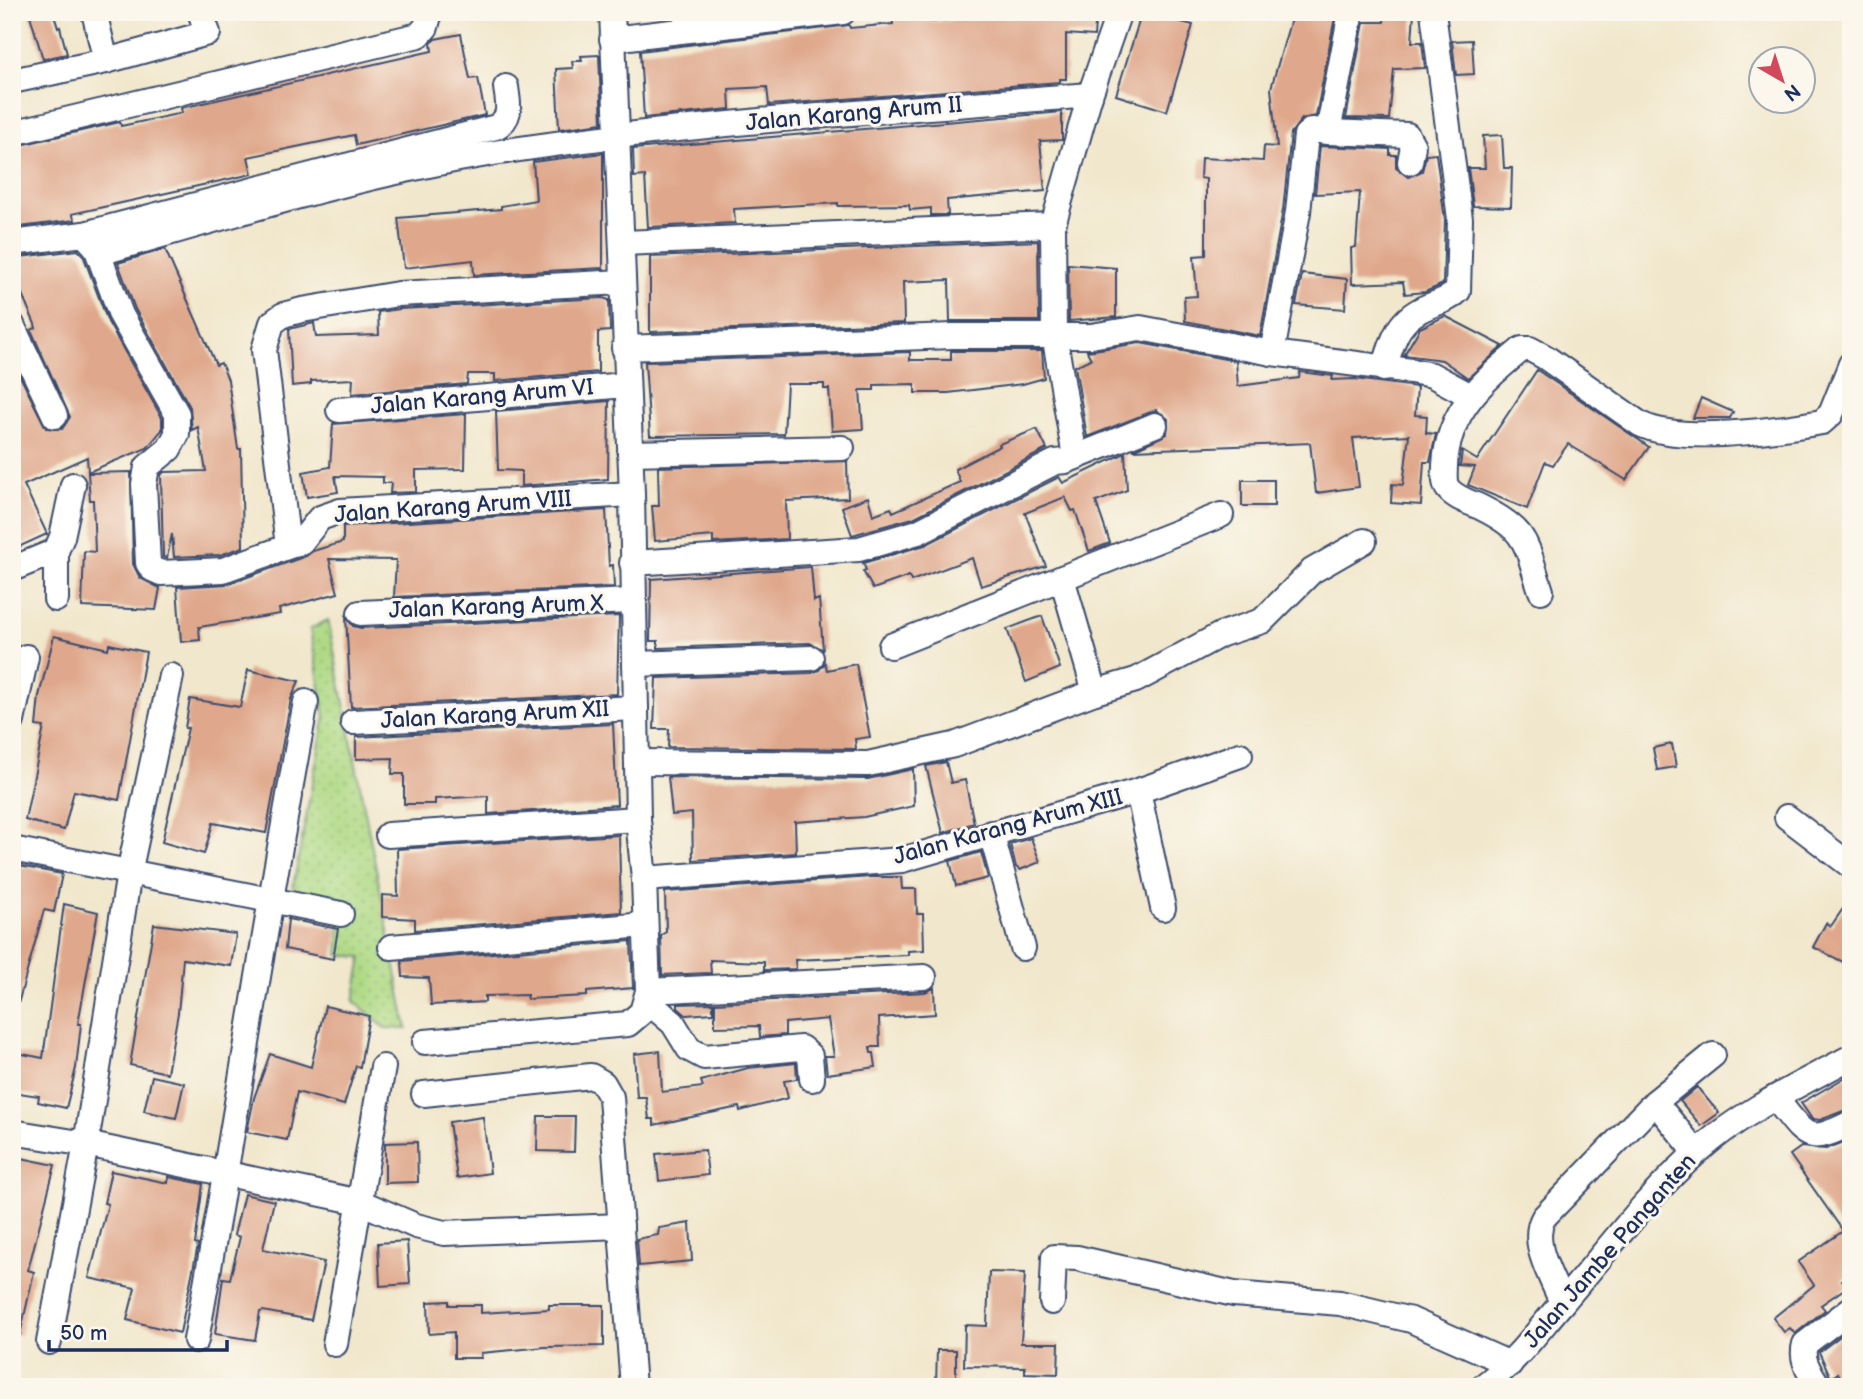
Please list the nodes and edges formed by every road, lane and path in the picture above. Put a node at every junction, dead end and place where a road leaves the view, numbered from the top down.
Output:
1 (94, 12) edge
2 (201, 12) edge
3 (430, 12) edge
4 (612, 12) edge
5 (843, 12) edge
6 (1119, 12) edge
7 (1351, 12) edge
8 (1433, 12) edge
9 (612, 39) junction
10 (106, 61) junction
11 (12, 81) edge
12 (506, 87) dead end
13 (1090, 95) junction
14 (1328, 132) junction
15 (12, 133) edge
16 (618, 136) junction
17 (1410, 162) dead end
18 (1053, 225) junction
19 (90, 241) junction
20 (12, 243) edge
21 (623, 243) junction
22 (623, 282) junction
23 (12, 325) edge
24 (1054, 334) junction
25 (624, 348) junction
26 (1272, 353) junction
27 (1851, 364) edge
28 (1384, 369) junction
29 (625, 385) junction
30 (1471, 396) junction
31 (339, 410) dead end
32 (55, 416) dead end
33 (1156, 425) dead end
34 (842, 448) dead end
35 (630, 453) junction
36 (1075, 457) junction
37 (73, 485) dead end
38 (632, 494) junction
39 (1221, 515) dead end
40 (1364, 541) dead end
41 (288, 546) junction
42 (56, 551) junction
43 (632, 564) junction
44 (12, 569) edge
45 (1062, 578) junction
46 (1541, 591) dead end
47 (56, 599) dead end
48 (632, 601) junction
49 (359, 612) dead end
50 (891, 646) dead end
51 (26, 657) dead end
52 (811, 658) dead end
53 (635, 664) junction
54 (171, 676) dead end
55 (1095, 691) junction
56 (306, 702) dead end
57 (636, 708) junction
58 (12, 721) edge
59 (353, 722) dead end
60 (1240, 755) dead end
61 (637, 762) junction
62 (1138, 791) junction
63 (1787, 817) dead end
64 (638, 819) junction
65 (991, 833) junction
66 (388, 835) dead end
67 (12, 849) edge
68 (1851, 866) edge
69 (129, 873) junction
70 (644, 880) junction
71 (269, 900) junction
72 (1163, 908) dead end
73 (341, 915) dead end
74 (645, 925) junction
75 (391, 947) dead end
76 (1023, 948) dead end
77 (924, 977) dead end
78 (648, 996) junction
79 (425, 1042) dead end
80 (1713, 1055) dead end
81 (1851, 1057) edge
82 (383, 1067) dead end
83 (812, 1079) dead end
84 (425, 1094) dead end
85 (1775, 1098) junction
86 (1655, 1102) junction
87 (1851, 1123) edge
88 (12, 1132) edge
89 (86, 1144) junction
90 (1696, 1152) junction
91 (227, 1175) junction
92 (360, 1202) junction
93 (621, 1226) junction
94 (1052, 1302) dead end
95 (1562, 1303) junction
96 (1851, 1309) edge
97 (196, 1340) dead end
98 (49, 1342) dead end
99 (335, 1343) dead end
100 (1510, 1364) junction
101 (627, 1386) edge
102 (1482, 1387) edge
103 (1819, 1387) edge

1 - 10 street
2 - 10 street
3 - 15 street
4 - 9 street
5 - 9 street
6 - 13 street
7 - 14 street
8 - 28 street
9 - 16 street
10 - 11 street
12 - 19 street
13 - 16 street, Jalan Karang Arum II
13 - 18 street
14 - 17 street
14 - 26 street
16 - 19 street, Jalan Karang Arum II
16 - 21 street
18 - 21 street
18 - 24 street
19 - 20 street
19 - 41 street, Jalan Karang Arum VIII
21 - 22 street
22 - 25 street
22 - 41 street
23 - 32 street
24 - 25 street
24 - 26 street
24 - 36 street
25 - 29 street
26 - 28 street
27 - 30 street
28 - 30 street
29 - 31 street, Jalan Karang Arum VI
29 - 35 street
30 - 46 street
33 - 36 street
34 - 35 street
35 - 38 street
36 - 43 street
37 - 42 street
38 - 41 street, Jalan Karang Arum VIII
38 - 43 street
39 - 45 street
40 - 55 street
42 - 44 street
42 - 47 street
43 - 48 street
45 - 50 street
45 - 55 street
48 - 49 street, Jalan Karang Arum X
48 - 53 street
51 - 58 street
52 - 53 street
53 - 57 street
54 - 69 street
55 - 61 street
56 - 71 street
57 - 59 street, Jalan Karang Arum XII
57 - 61 street
60 - 62 street, Jalan Karang Arum XIII
61 - 64 street
62 - 65 street, Jalan Karang Arum XIII
62 - 72 street
63 - 68 street
64 - 66 street
64 - 70 street
65 - 70 street, Jalan Karang Arum XIII
65 - 76 street
67 - 69 street
69 - 71 street
69 - 89 street
70 - 74 street
71 - 73 street
71 - 91 street
74 - 75 street
74 - 78 street
77 - 78 street
78 - 79 street
78 - 83 street
80 - 86 street
81 - 85 street, Jalan Jambe Panganten
82 - 92 street
84 - 93 street
85 - 87 street
85 - 90 street, Jalan Jambe Panganten
86 - 90 street
86 - 95 street
88 - 89 street
89 - 91 street
89 - 98 street
90 - 95 street, Jalan Jambe Panganten
91 - 92 street
91 - 97 street
92 - 93 street
92 - 99 street
93 - 101 street
94 - 100 street
95 - 100 street, Jalan Jambe Panganten
96 - 103 street
100 - 102 street, Jalan Jambe Panganten

